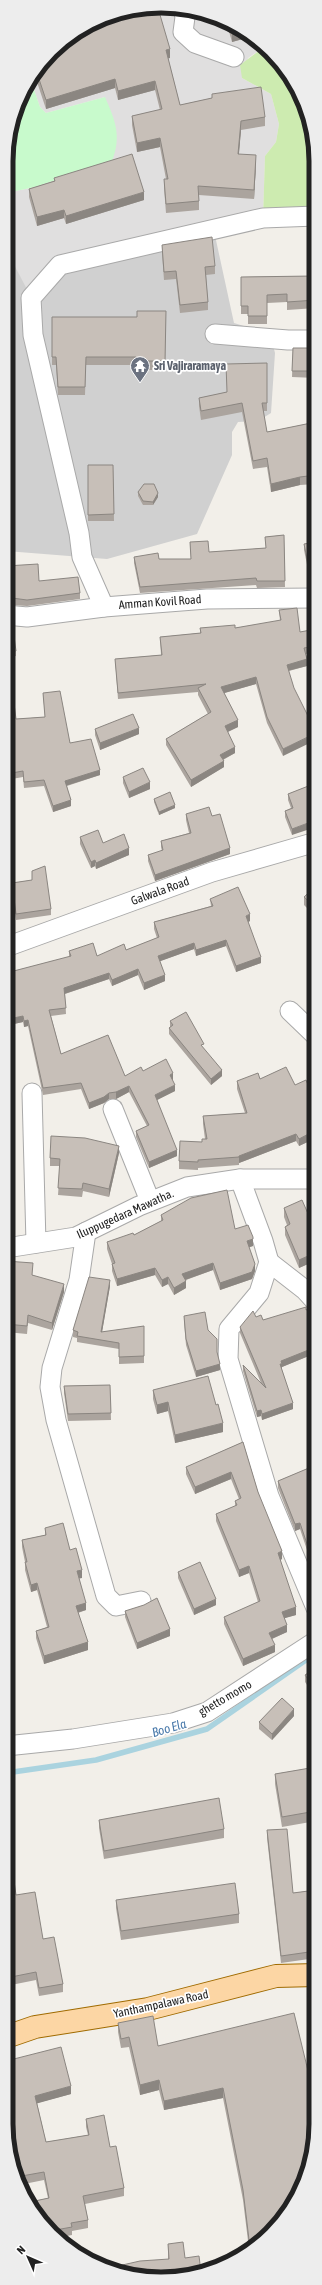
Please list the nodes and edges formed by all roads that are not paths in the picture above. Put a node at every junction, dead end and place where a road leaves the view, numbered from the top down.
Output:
1 (184, 15) edge
2 (234, 57) dead end
3 (309, 216) edge
4 (215, 334) dead end
5 (309, 340) edge
6 (309, 598) edge
7 (104, 607) junction
8 (13, 616) edge
9 (309, 844) edge
10 (13, 944) edge
11 (290, 1011) dead end
12 (309, 1029) edge
13 (32, 1093) dead end
14 (113, 1109) dead end
15 (240, 1179) junction
16 (309, 1180) edge
17 (150, 1201) junction
18 (86, 1232) junction
19 (36, 1243) junction
20 (13, 1247) edge
21 (269, 1262) junction
22 (309, 1294) edge
23 (309, 1591) edge
24 (141, 1601) dead end
25 (309, 1646) edge
26 (13, 1745) edge
27 (309, 1975) edge
28 (13, 2035) edge

1 - 2 street
3 - 7 street
4 - 5 street
6 - 7 street, Amman Kovil Road
7 - 8 street, Amman Kovil Road
9 - 10 street, Galwala Road
11 - 12 street
13 - 19 street
14 - 17 street
15 - 16 street, Iluppugedara Mawatha.
15 - 17 street, Iluppugedara Mawatha.
15 - 21 street
17 - 18 street, Iluppugedara Mawatha.
18 - 19 street, Iluppugedara Mawatha.
18 - 24 street
19 - 20 street, Iluppugedara Mawatha.
21 - 22 street
21 - 23 street
25 - 26 street, ghetto momo
27 - 28 main road, Yanthampalawa Road

